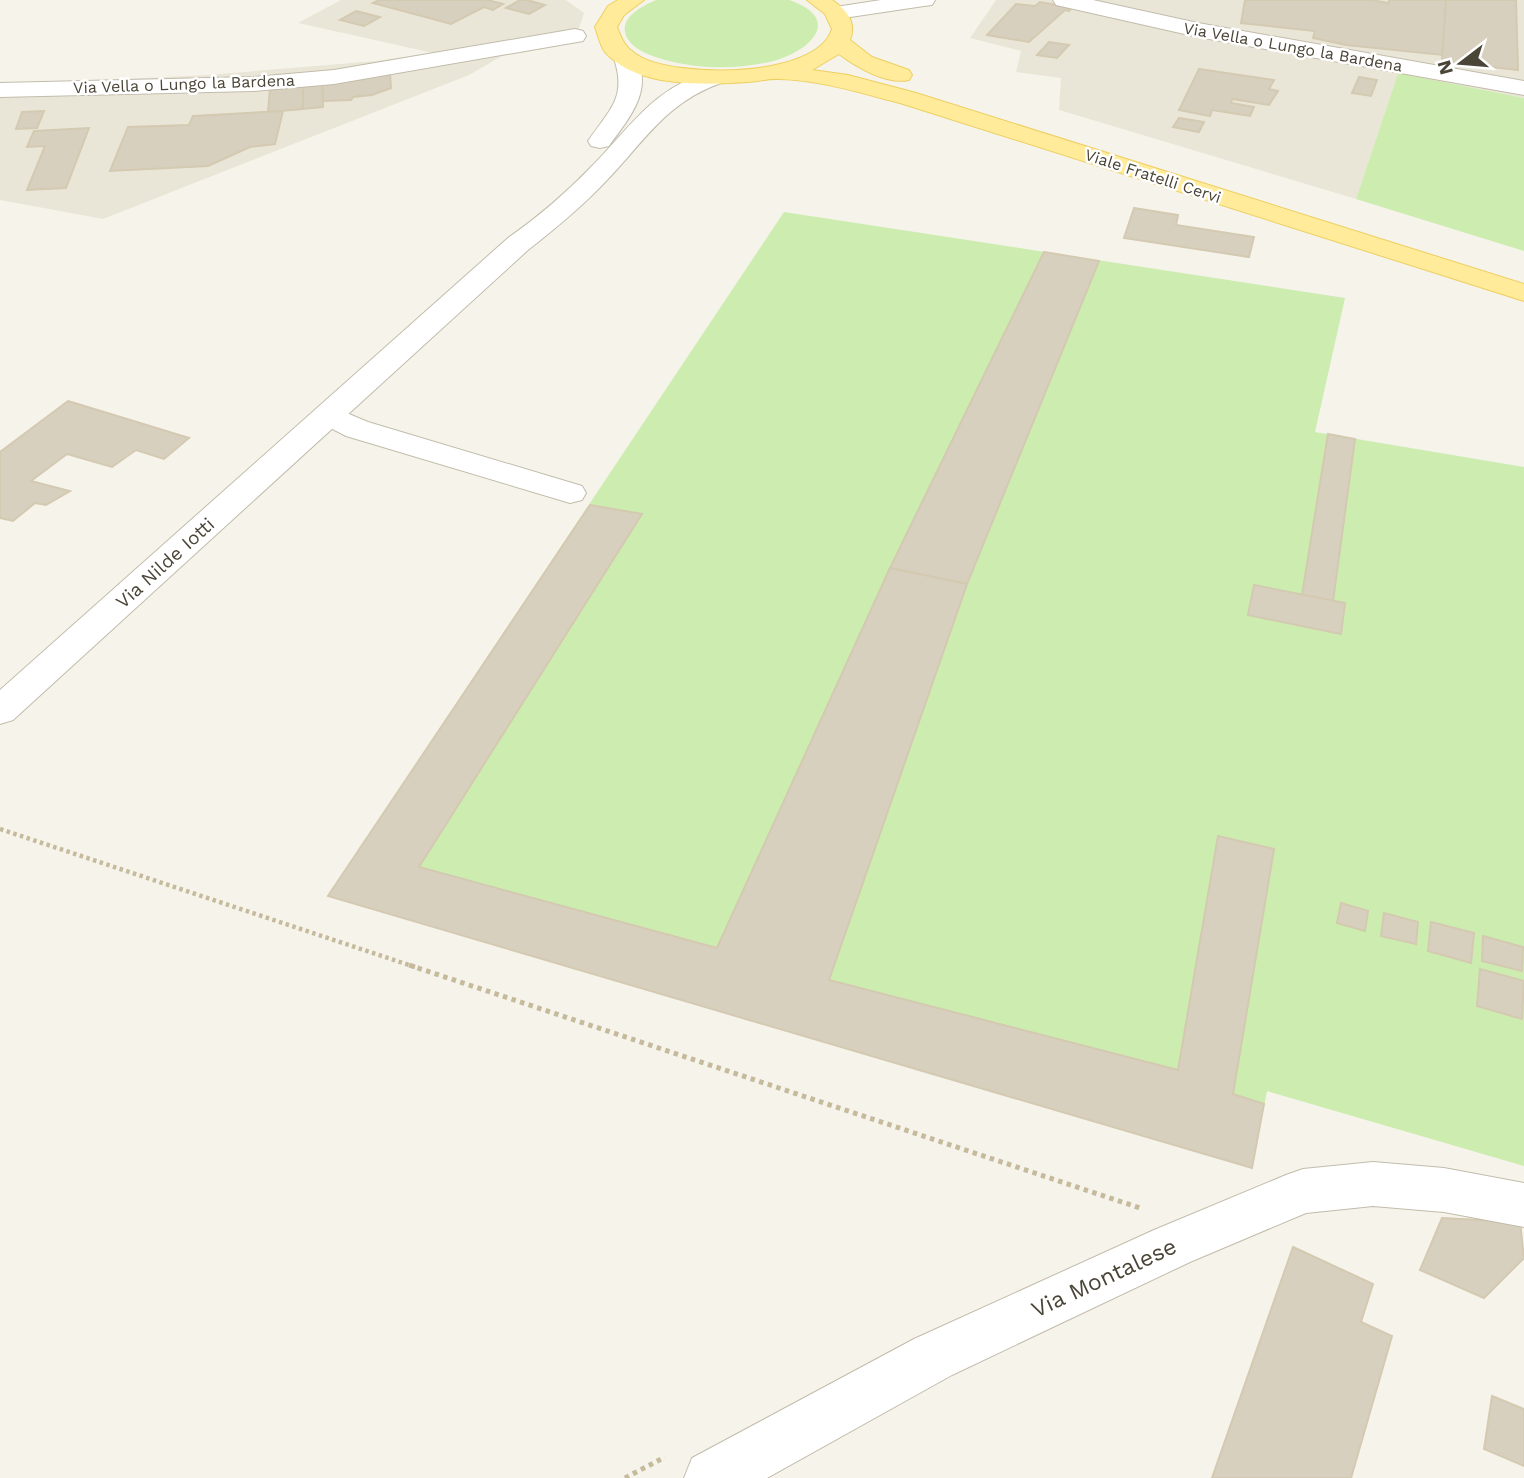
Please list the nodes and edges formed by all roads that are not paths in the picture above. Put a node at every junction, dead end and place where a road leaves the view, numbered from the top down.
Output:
1 (633, 0) edge
2 (924, 0) edge
3 (1064, 0) edge
4 (828, 6) edge
5 (575, 36) dead end
6 (839, 43) junction
7 (624, 56) junction
8 (780, 72) junction
9 (713, 78) junction
10 (1524, 88) edge
11 (0, 90) edge
12 (1354, 215) dead end
13 (1394, 227) dead end
14 (518, 244) junction
15 (1511, 262) dead end
16 (1524, 293) edge
17 (330, 415) junction
18 (570, 493) dead end
19 (0, 711) edge
20 (1524, 1205) edge
21 (712, 1478) edge

1 - 7 main road
2 - 4 street
3 - 10 street, Via Vella o Lungo la Bardena
4 - 6 main road
5 - 11 street, Via Vella o Lungo la Bardena
6 - 8 main road, Viale Fratelli Cervi
6 - 12 main road, Viale Fratelli Cervi
7 - 9 main road, Viale Fratelli Cervi
7 - 14 street
8 - 9 main road, Viale Fratelli Cervi
8 - 16 main road, Viale Fratelli Cervi
9 - 14 street
13 - 15 main road
14 - 17 street, Via Nilde Iotti
17 - 18 street
17 - 19 street, Via Nilde Iotti
20 - 21 street, Via Montalese

